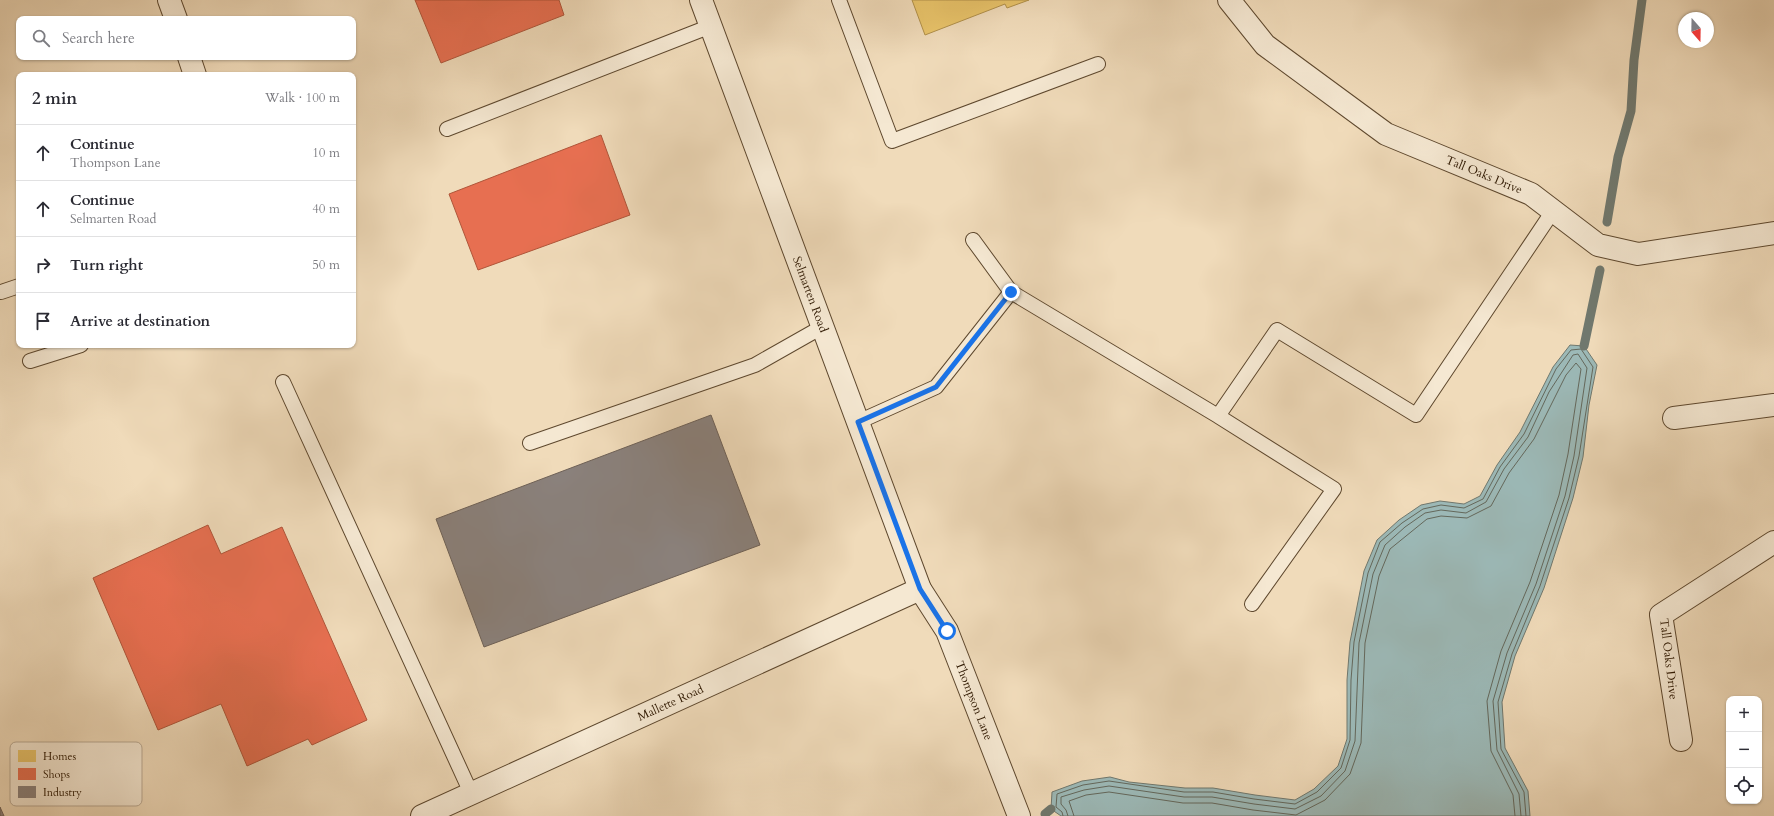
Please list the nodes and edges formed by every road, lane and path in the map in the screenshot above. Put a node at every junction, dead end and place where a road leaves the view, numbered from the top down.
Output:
1 (169, 0) edge
2 (701, 0) edge
3 (839, 0) edge
4 (1229, 0) edge
5 (175, 16) edge
6 (711, 26) junction
7 (190, 60) edge
8 (1098, 64) dead end
9 (195, 72) edge
10 (447, 129) dead end
11 (1553, 212) junction
12 (1774, 233) edge
13 (973, 240) dead end
14 (16, 287) edge
15 (0, 292) edge
16 (1011, 292) junction
17 (822, 327) junction
18 (71, 348) edge
19 (30, 361) dead end
20 (283, 382) dead end
21 (1774, 405) edge
22 (1218, 416) junction
23 (1674, 418) dead end
24 (858, 422) junction
25 (530, 443) dead end
26 (1774, 542) edge
27 (920, 589) junction
28 (1252, 604) dead end
29 (1681, 740) dead end
30 (472, 793) junction
31 (422, 816) edge
32 (1020, 816) edge

1 - 5 street
2 - 6 street, Selmarten Road
3 - 8 lane
4 - 11 street, Tall Oaks Drive
6 - 10 lane
6 - 17 street, Selmarten Road
7 - 9 street
11 - 12 street, Tall Oaks Drive
11 - 22 lane
13 - 16 lane
14 - 15 lane
16 - 22 lane
16 - 24 lane
17 - 24 street, Selmarten Road
17 - 25 lane
18 - 19 lane
20 - 30 lane
21 - 23 street
22 - 28 lane
24 - 27 street, Selmarten Road
26 - 29 street, Tall Oaks Drive
27 - 30 street, Mallette Road
27 - 32 street, Thompson Lane
30 - 31 street, Mallette Road

